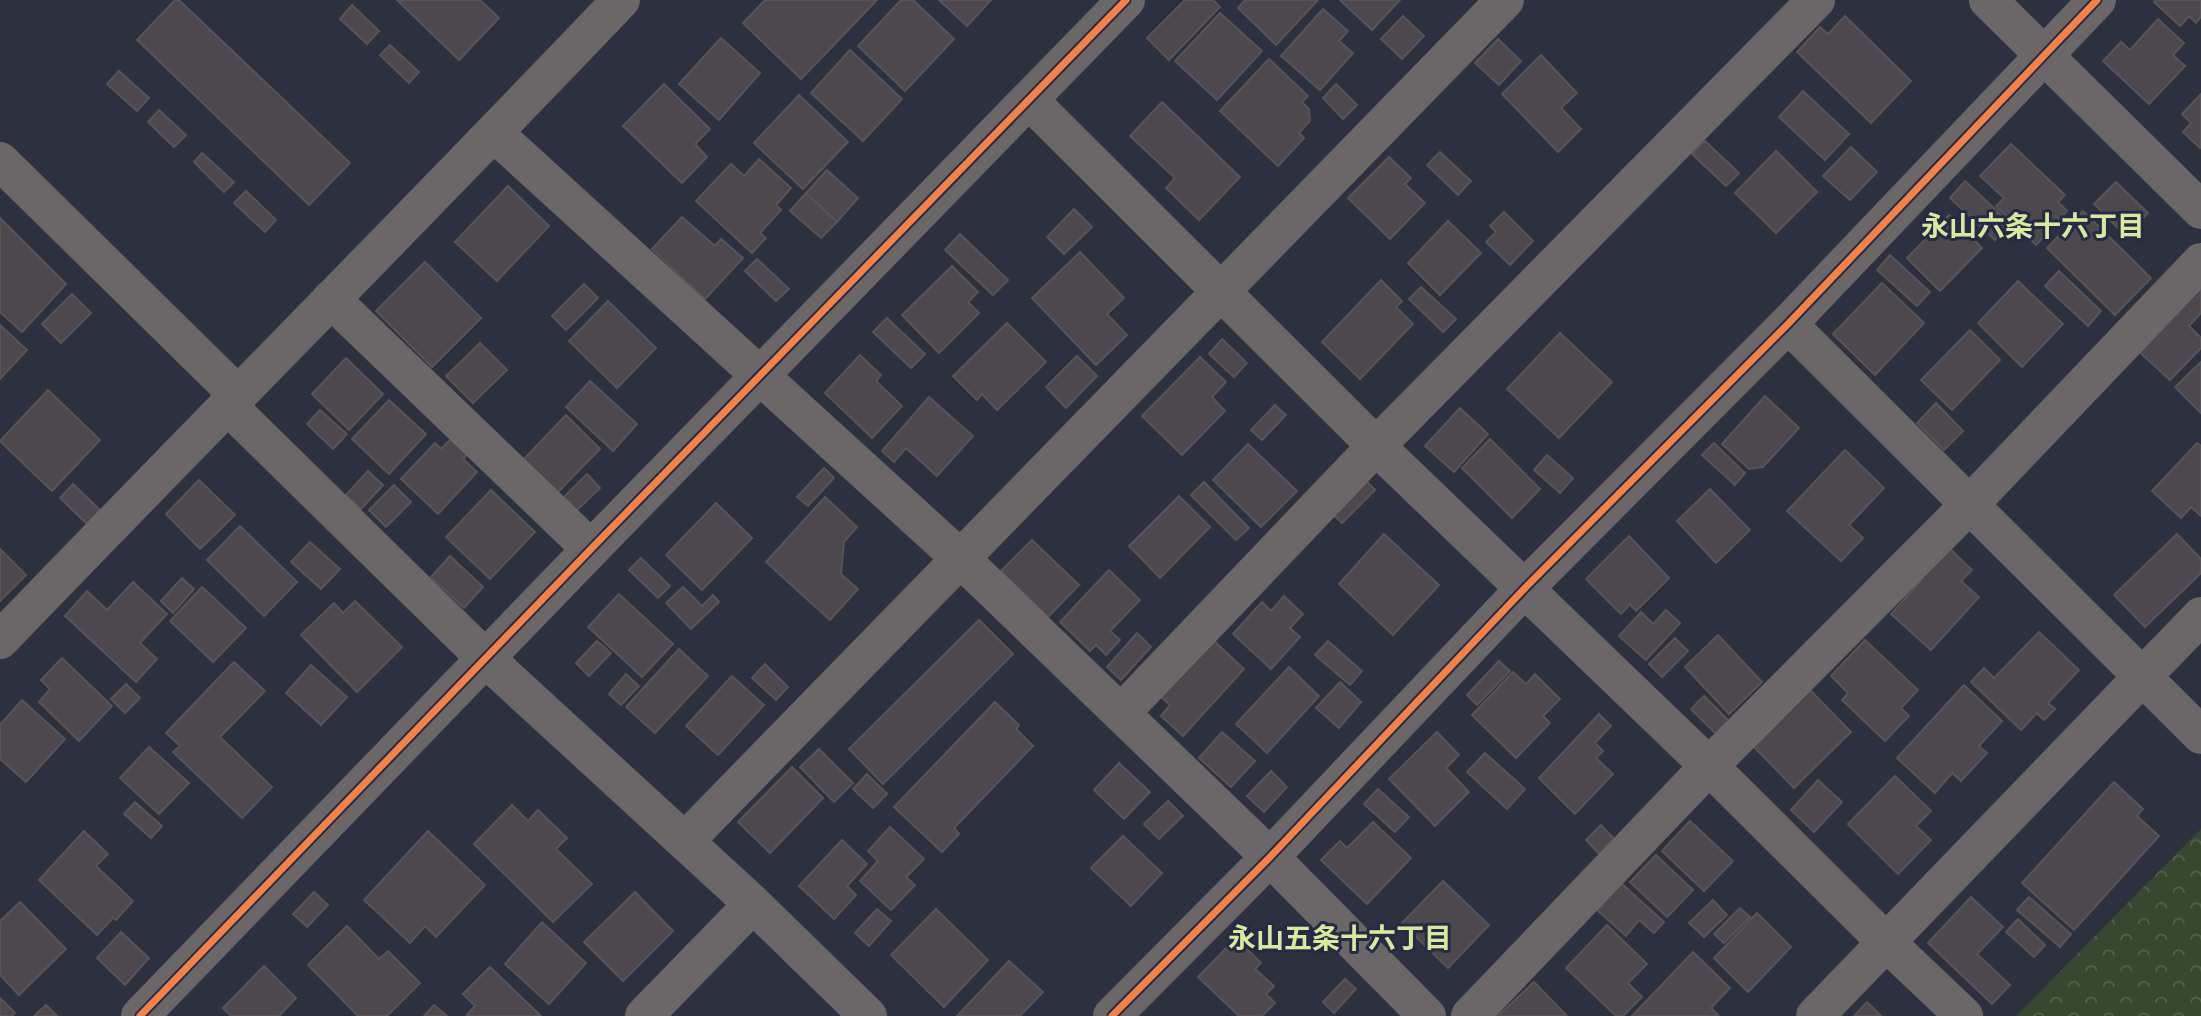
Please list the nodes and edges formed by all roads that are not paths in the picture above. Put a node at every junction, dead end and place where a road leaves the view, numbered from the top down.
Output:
1 (621, 0) edge
2 (1126, 0) edge
3 (1505, 0) edge
4 (1816, 0) edge
5 (1988, 0) edge
6 (2097, 0) edge
7 (2043, 55) junction
8 (1029, 100) junction
9 (494, 133) junction
10 (0, 161) edge
11 (2201, 209) edge
12 (2201, 262) edge
13 (1221, 292) junction
14 (331, 299) junction
15 (1788, 324) junction
16 (760, 375) junction
17 (232, 399) junction
18 (1376, 446) junction
19 (1970, 504) junction
20 (591, 549) junction
21 (961, 559) junction
22 (1525, 588) junction
23 (2201, 616) edge
24 (0, 640) edge
25 (485, 658) junction
26 (2142, 675) junction
27 (1121, 713) junction
28 (2201, 735) edge
29 (1709, 766) junction
30 (685, 841) junction
31 (1270, 857) junction
32 (753, 904) junction
33 (1886, 942) junction
34 (140, 1016) edge
35 (644, 1016) edge
36 (868, 1016) edge
37 (1112, 1016) edge
38 (1427, 1016) edge
39 (1470, 1016) edge
40 (1815, 1016) edge
41 (1964, 1016) edge

1 - 9 street
2 - 8 street
3 - 13 street
4 - 18 street
5 - 7 street
6 - 7 street
7 - 11 street
7 - 15 street
8 - 13 street
8 - 16 street
9 - 14 street
9 - 16 street
10 - 17 street
12 - 19 street
13 - 18 street
13 - 21 street
14 - 17 street
14 - 20 street
15 - 19 street
15 - 22 street
16 - 20 street
16 - 21 street
17 - 24 street
17 - 25 street
18 - 22 street
18 - 27 street
19 - 26 street
19 - 29 street
20 - 25 street
21 - 27 street
21 - 30 street
22 - 29 street
22 - 31 street
23 - 26 street
25 - 30 street
25 - 34 street
26 - 28 street
26 - 33 street
27 - 31 street
29 - 33 street
29 - 39 street
30 - 32 street
31 - 37 street
31 - 38 street
32 - 35 street
32 - 36 street
33 - 40 street
33 - 41 street

